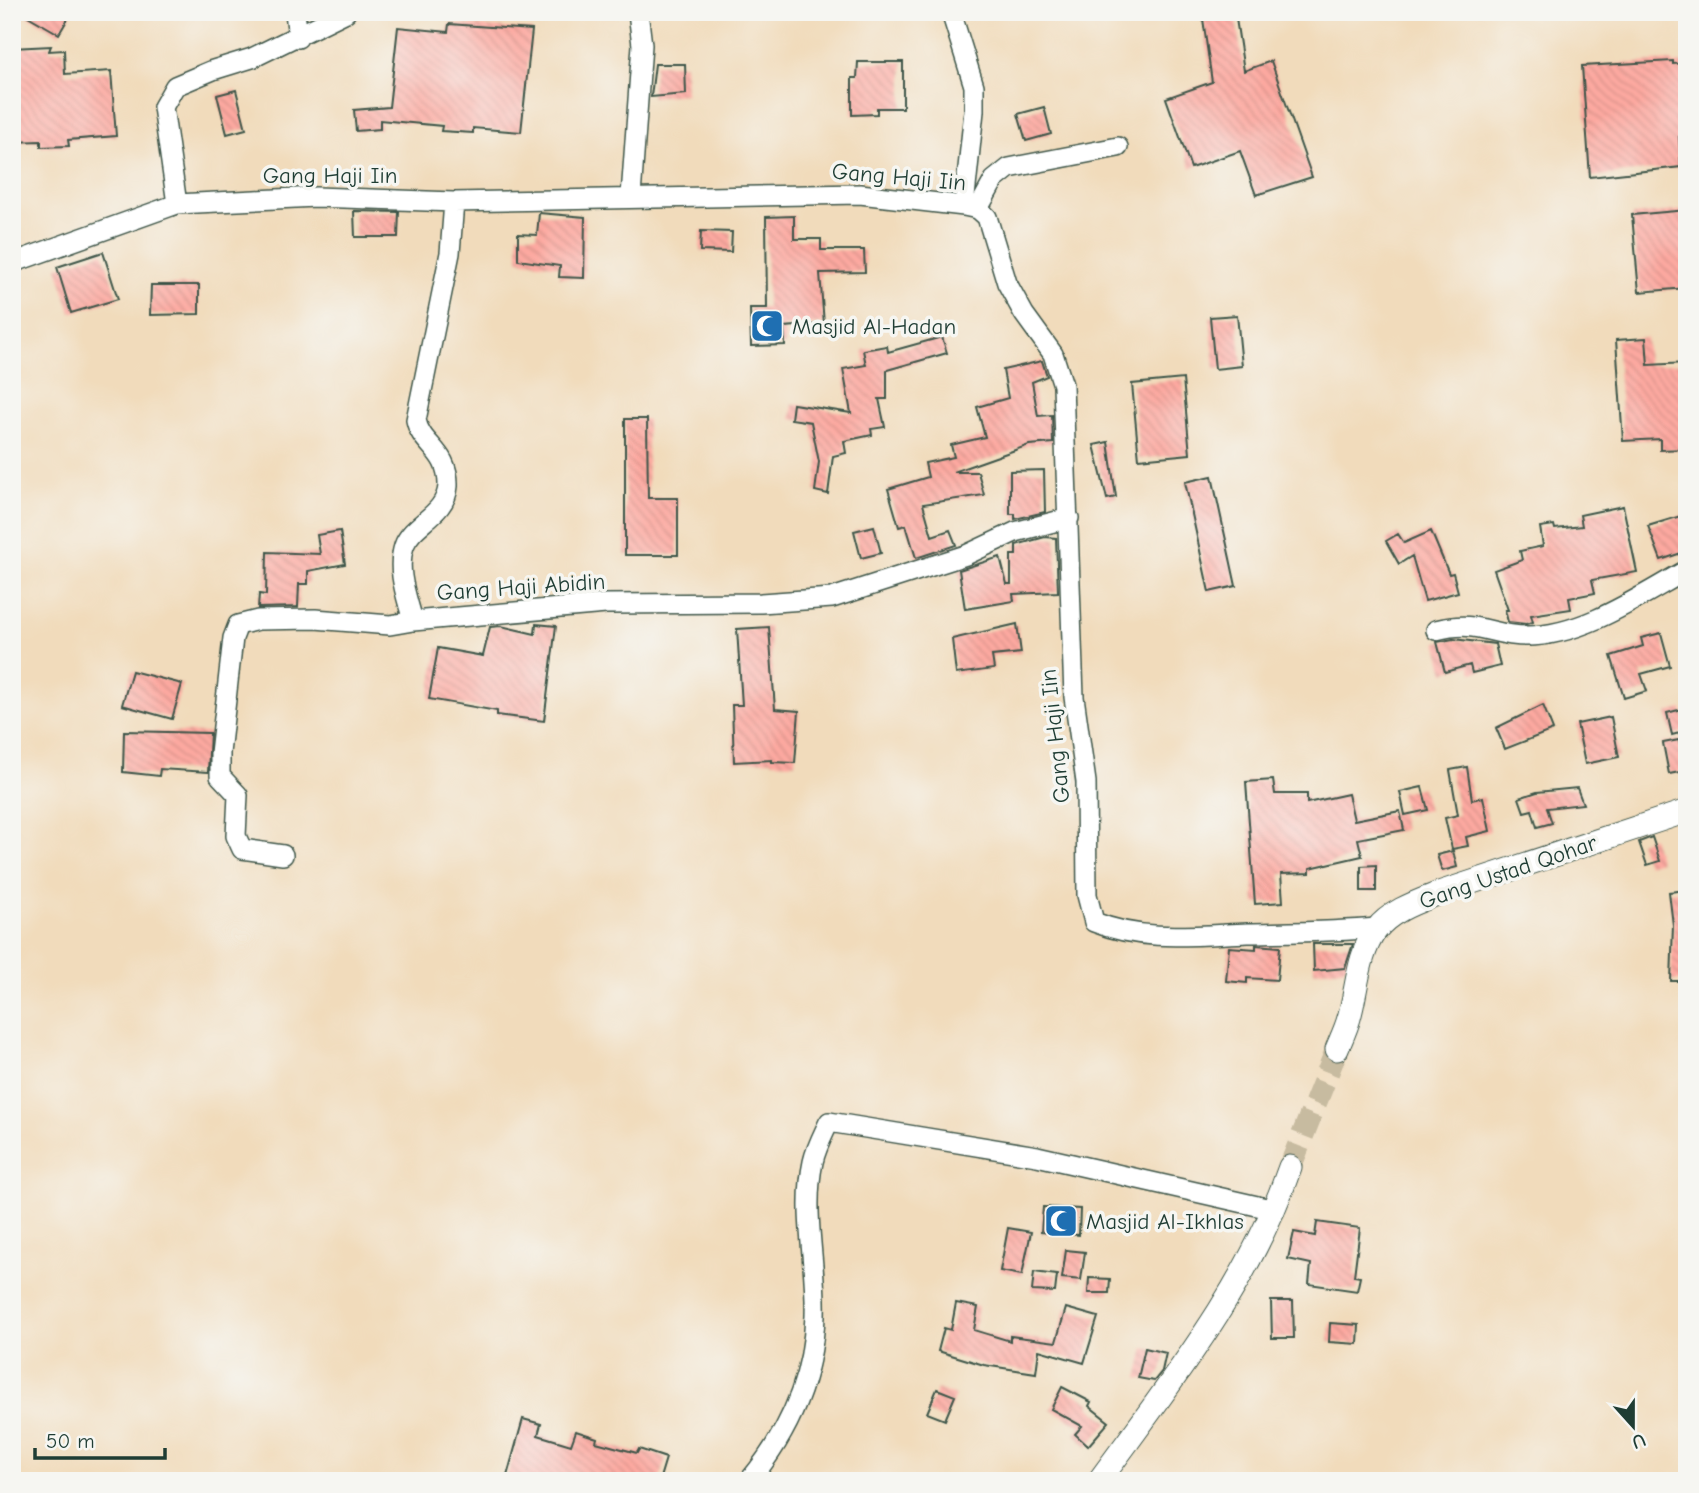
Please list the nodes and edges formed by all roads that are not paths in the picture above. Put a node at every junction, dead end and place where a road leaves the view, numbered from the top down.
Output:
1 (295, 12) edge
2 (346, 12) edge
3 (638, 12) edge
4 (951, 12) edge
5 (298, 38) junction
6 (1118, 147) dead end
7 (631, 196) junction
8 (454, 202) junction
9 (177, 204) junction
10 (971, 207) junction
11 (12, 264) edge
12 (1069, 518) junction
13 (1687, 570) edge
14 (413, 621) junction
15 (1436, 629) dead end
16 (1687, 811) edge
17 (283, 855) dead end
18 (1377, 928) junction
19 (1337, 1049) tunnel mouth
20 (1290, 1167) tunnel mouth
21 (1275, 1210) junction
22 (749, 1481) edge
23 (1099, 1481) edge

1 - 5 street
2 - 5 street
3 - 7 street
4 - 10 street
5 - 9 street
6 - 10 street
7 - 8 street, Gang Haji Iin
7 - 10 street, Gang Haji Iin
8 - 9 street, Gang Haji Iin
8 - 14 street, Gang Haji Abidin
9 - 11 street, Gang Haji Iin
10 - 12 street, Gang Haji Iin
12 - 14 street, Gang Haji Abidin
12 - 18 street, Gang Haji Iin
13 - 15 street
14 - 17 street
16 - 18 street, Gang Ustad Qohar
18 - 19 street
20 - 21 street
21 - 22 street
21 - 23 street

